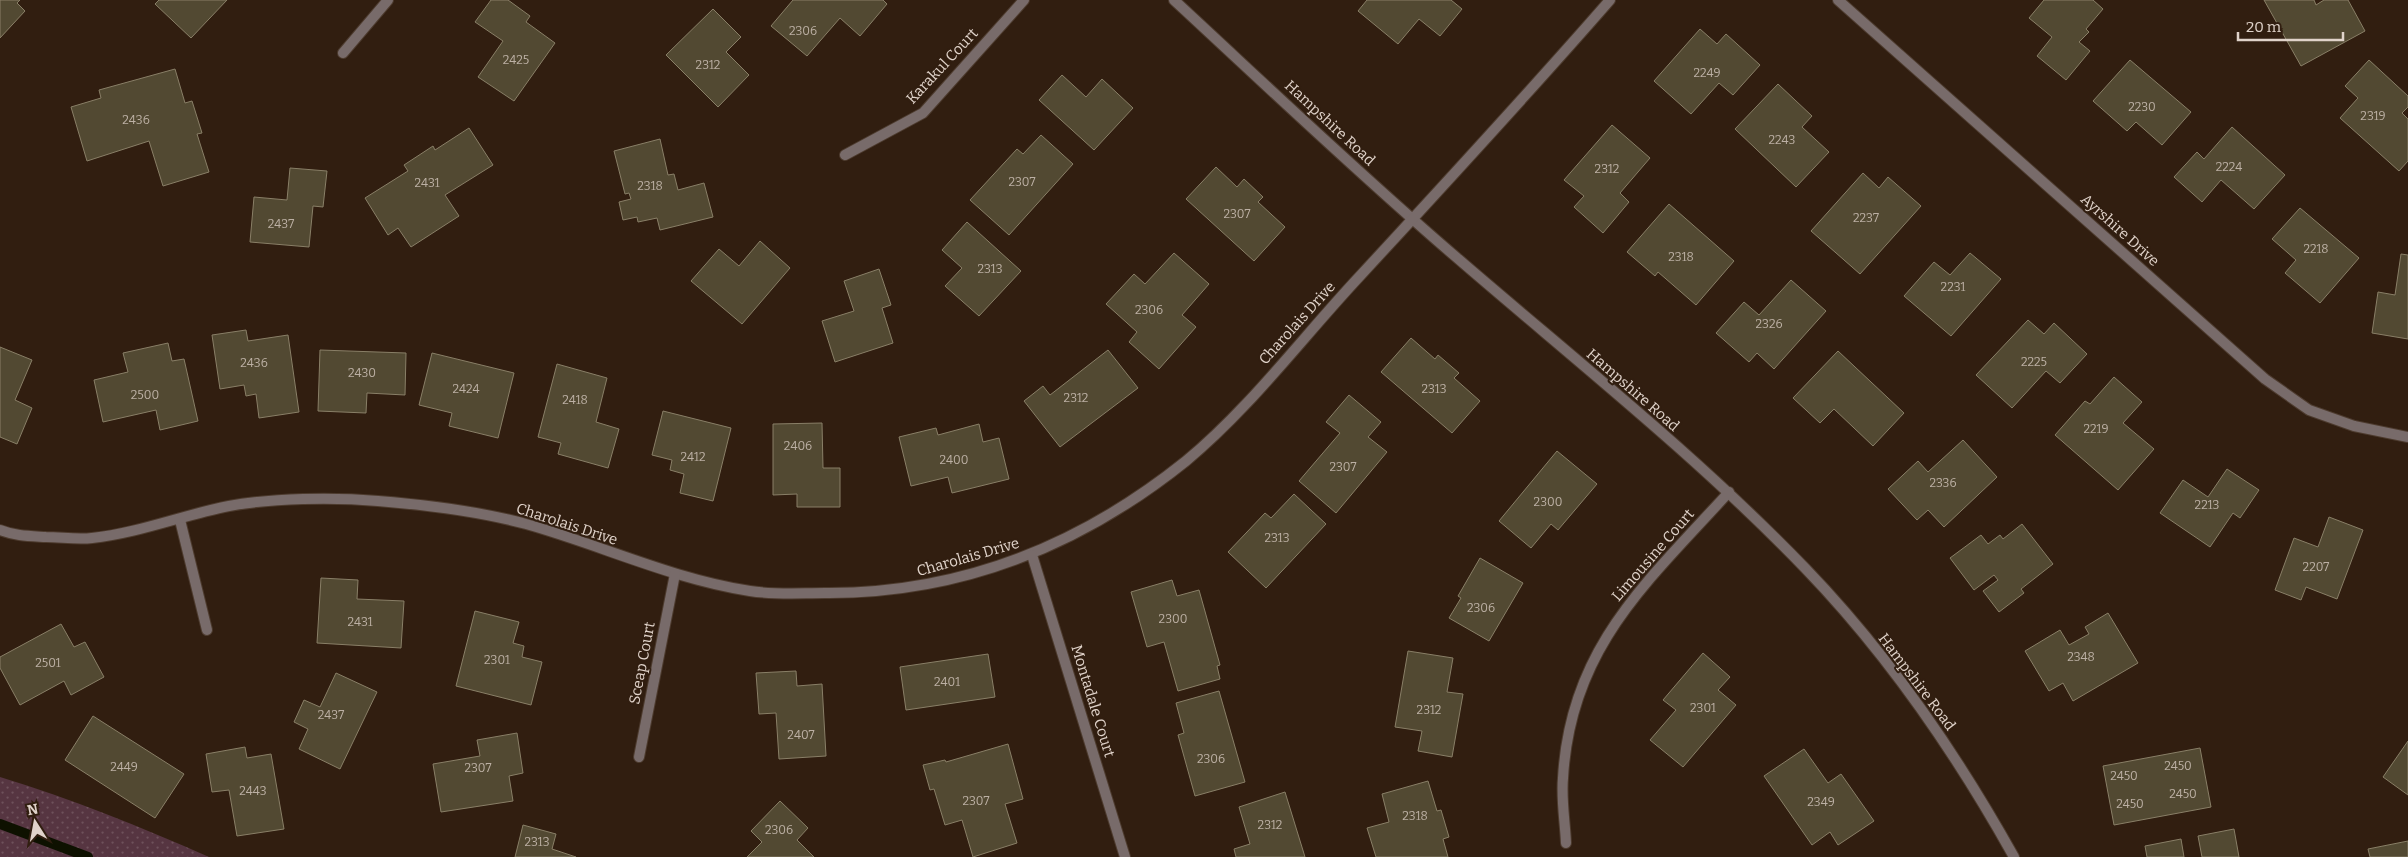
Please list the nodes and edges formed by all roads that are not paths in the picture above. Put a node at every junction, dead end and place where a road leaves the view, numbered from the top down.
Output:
1 (388, 0) edge
2 (1024, 0) edge
3 (1174, 0) edge
4 (1610, 0) edge
5 (1838, 0) edge
6 (343, 52) dead end
7 (845, 155) dead end
8 (1412, 220) junction
9 (2408, 437) edge
10 (1729, 492) junction
11 (180, 520) junction
12 (0, 530) edge
13 (1032, 555) junction
14 (676, 574) junction
15 (207, 630) dead end
16 (639, 757) dead end
17 (1566, 843) dead end
18 (1124, 857) edge
19 (2014, 857) edge

1 - 6 street
2 - 7 street, Karakul Court
3 - 8 street, Hampshire Road
4 - 8 street, Charolais Drive
5 - 9 street, Ayrshire Drive
8 - 10 street, Hampshire Road
8 - 13 street, Charolais Drive
10 - 17 street, Limousine Court
10 - 19 street, Hampshire Road
11 - 12 street, Charolais Drive
11 - 14 street, Charolais Drive
11 - 15 street
13 - 14 street, Charolais Drive
13 - 18 street, Montadale Court
14 - 16 street, Sceap Court

